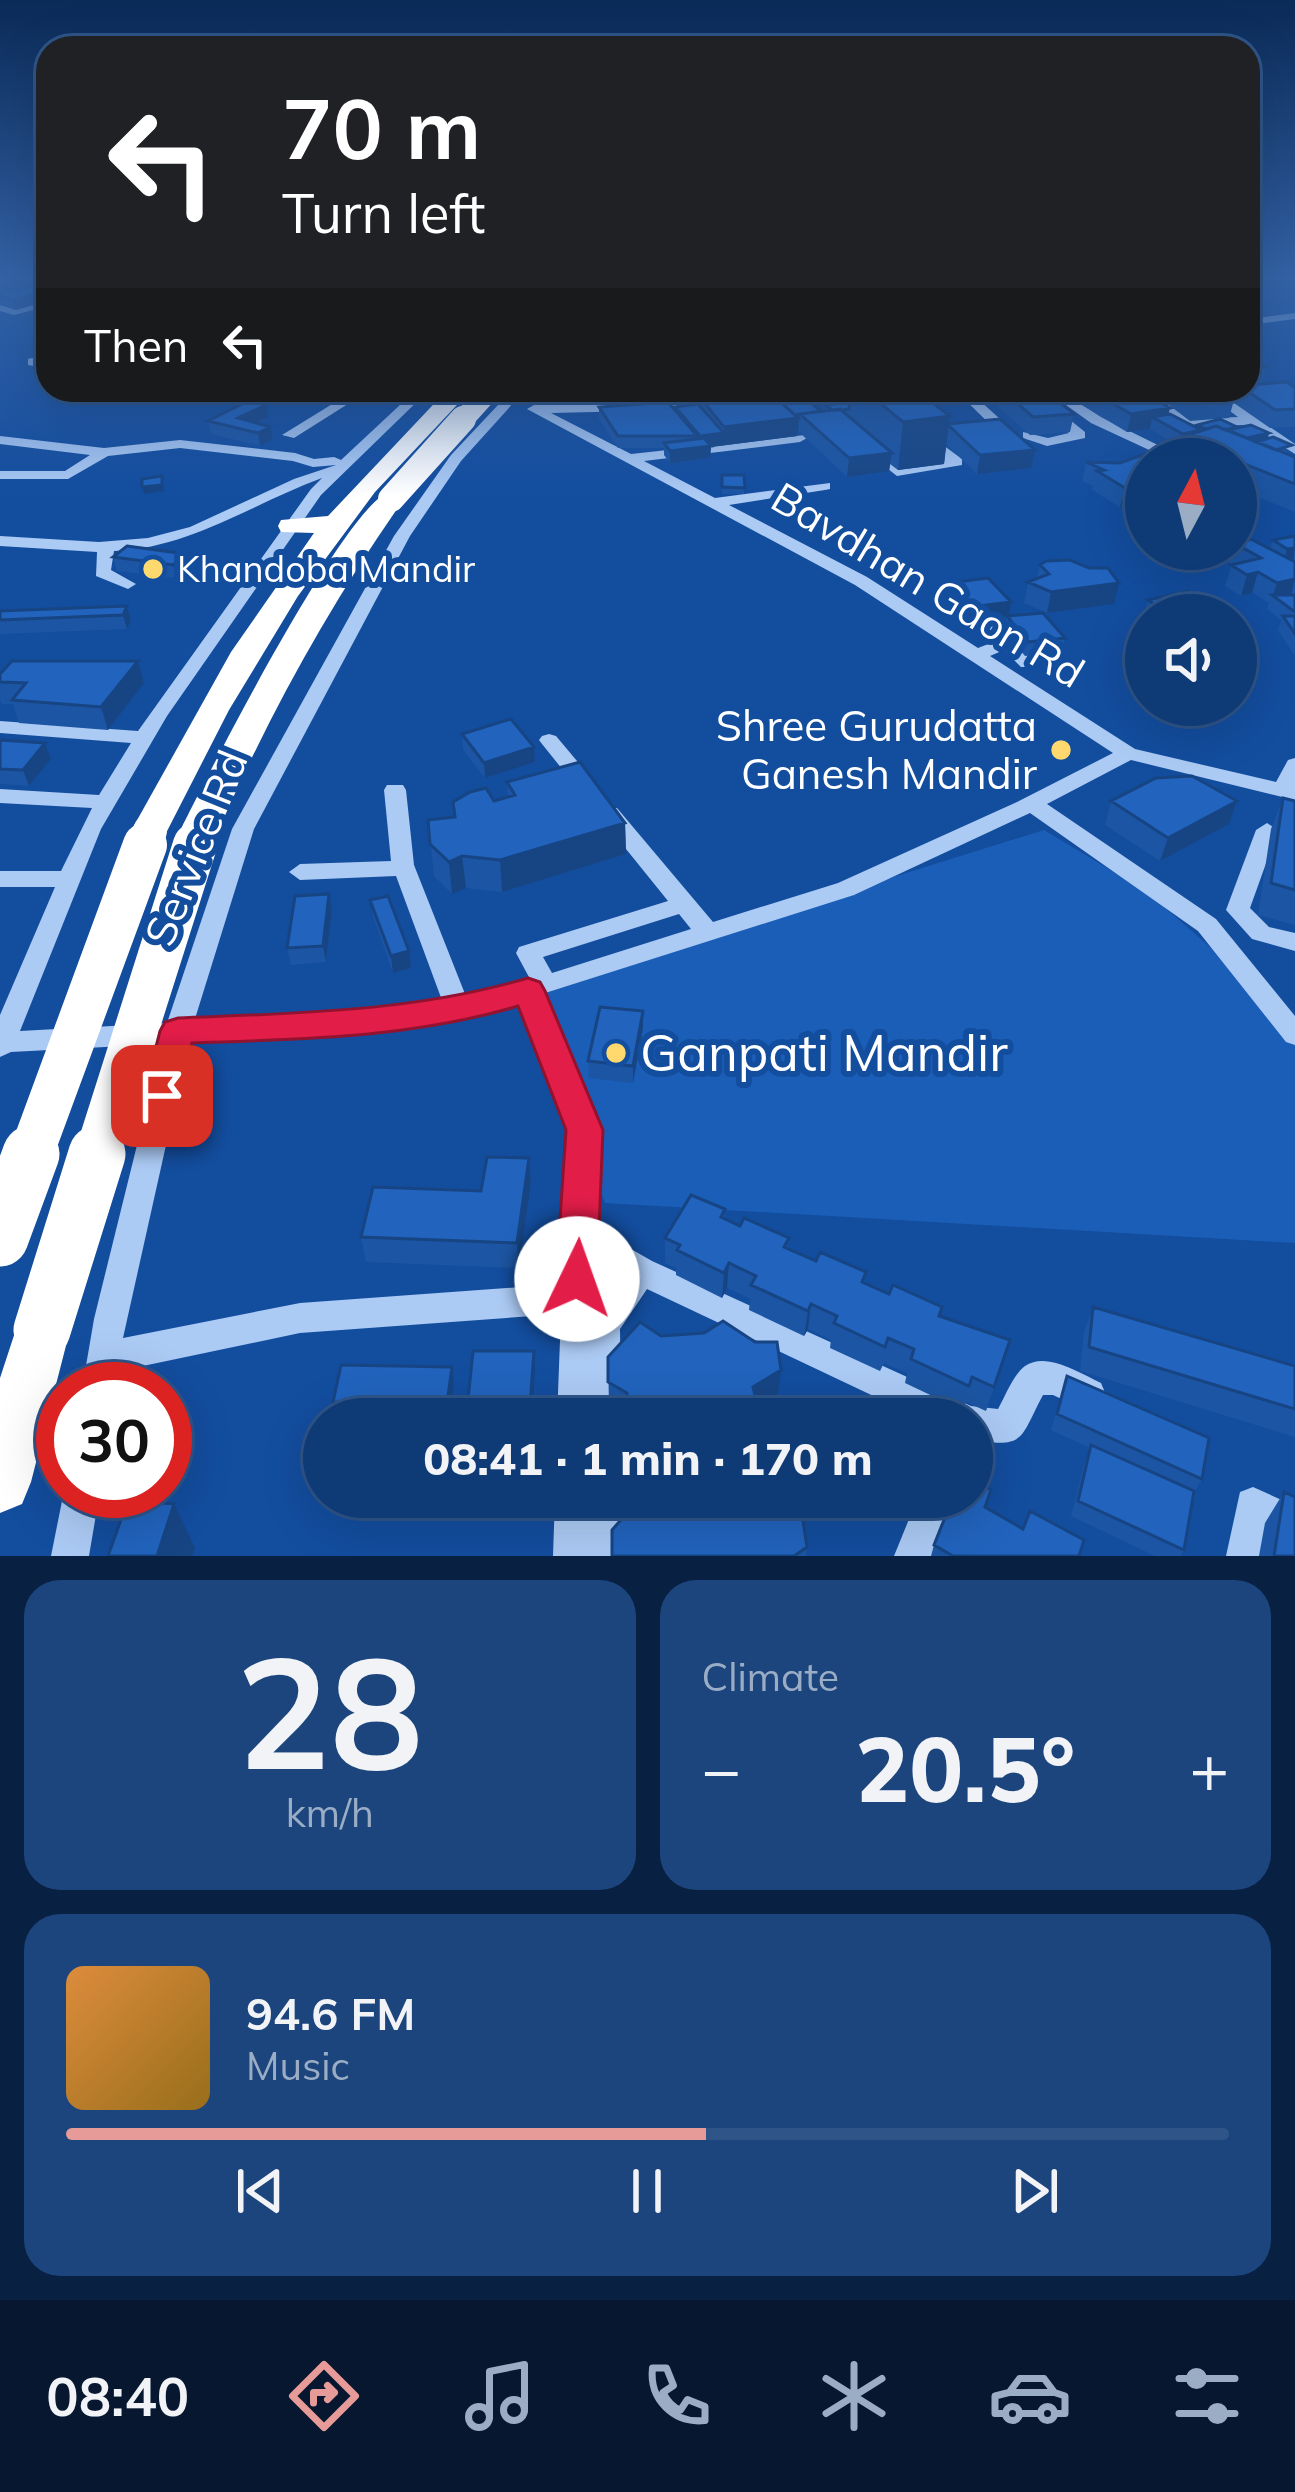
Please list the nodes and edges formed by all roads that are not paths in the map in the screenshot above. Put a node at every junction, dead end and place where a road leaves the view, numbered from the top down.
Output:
1 (32, 362) dead end
2 (36, 362) edge
3 (344, 402) edge
4 (410, 402) edge
5 (450, 402) edge
6 (490, 402) edge
7 (495, 402) edge
8 (521, 402) edge
9 (677, 402) edge
10 (974, 402) edge
11 (1040, 402) edge
12 (1070, 402) edge
13 (1159, 402) edge
14 (1224, 402) edge
15 (534, 409) junction
16 (1250, 421) junction
17 (919, 431) edge
18 (1005, 431) edge
19 (289, 435) dead end
20 (1028, 435) edge
21 (800, 438) edge
22 (1135, 438) edge
23 (0, 440) edge
24 (861, 441) edge
25 (1295, 450) edge
26 (104, 452) junction
27 (628, 459) junction
28 (341, 465) junction
29 (312, 470) junction
30 (0, 475) edge
31 (825, 486) dead end
32 (375, 497) junction
33 (713, 503) junction
34 (335, 524) junction
35 (0, 526) edge
36 (291, 526) junction
37 (0, 541) edge
38 (106, 549) junction
39 (1257, 549) edge
40 (1295, 570) edge
41 (128, 584) dead end
42 (1032, 622) edge
43 (1007, 644) junction
44 (976, 656) junction
45 (1028, 663) dead end
46 (0, 727) edge
47 (144, 738) junction
48 (549, 740) dead end
49 (1128, 753) junction
50 (1295, 764) edge
51 (395, 790) dead end
52 (1288, 792) edge
53 (0, 796) edge
54 (105, 802) junction
55 (1032, 804) junction
56 (1267, 830) dead end
57 (404, 868) junction
58 (300, 872) dead end
59 (0, 879) edge
60 (70, 879) junction
61 (684, 904) junction
62 (708, 933) junction
63 (1295, 942) edge
64 (537, 988) junction
65 (459, 1011) junction
66 (178, 1031) junction
67 (1295, 1035) edge
68 (1, 1044) edge
69 (579, 1235) junction
70 (0, 1238) edge
71 (641, 1271) junction
72 (576, 1298) junction
73 (104, 1362) edge
74 (142, 1362) edge
75 (574, 1398) edge
76 (604, 1398) edge
77 (914, 1398) edge
78 (1120, 1408) edge
79 (993, 1426) edge
80 (0, 1481) edge
81 (77, 1518) edge
82 (573, 1518) edge
83 (604, 1518) edge
84 (928, 1518) edge
85 (1295, 1525) edge
86 (70, 1556) edge
87 (572, 1556) edge
88 (604, 1556) edge
89 (914, 1556) edge
90 (1245, 1556) edge

1 - 2 street
3 - 19 street
4 - 28 street
5 - 32 highway
6 - 32 highway, bridge
7 - 66 street, Service Rd
8 - 15 street, Bavdhan Gaon Rd
9 - 15 street
10 - 18 street
11 - 20 street
12 - 22 street
13 - 16 street
14 - 16 street
15 - 27 street, Bavdhan Gaon Rd
16 - 25 street
17 - 24 street
21 - 27 street
23 - 26 street
26 - 29 street
26 - 30 street
27 - 33 street, Bavdhan Gaon Rd
28 - 29 street
28 - 36 street
29 - 35 street
29 - 38 street
31 - 33 street
32 - 34 highway
32 - 80 highway, bridge
33 - 44 street, Bavdhan Gaon Rd
34 - 36 highway
34 - 70 highway, bridge
36 - 47 street
37 - 38 street
38 - 41 street
39 - 40 street
42 - 43 street
43 - 44 street
43 - 45 street
44 - 49 street, Bavdhan Gaon Rd
46 - 47 street
47 - 54 street
48 - 61 street
49 - 52 street, Bavdhan Gaon Rd
49 - 55 street
50 - 52 street
51 - 57 street
53 - 54 street
54 - 60 street
55 - 62 street
55 - 67 street
56 - 63 street
57 - 58 street
57 - 65 street
59 - 60 street
60 - 68 street
61 - 62 street
61 - 64 street
62 - 64 street
64 - 65 street
64 - 69 street
65 - 66 street
66 - 68 street
66 - 73 street, Service Rd
69 - 71 street
69 - 72 street
71 - 76 street
71 - 77 street
72 - 74 street
72 - 75 street
78 - 79 street
81 - 86 street
82 - 87 street
83 - 88 street
84 - 89 street
85 - 90 street

